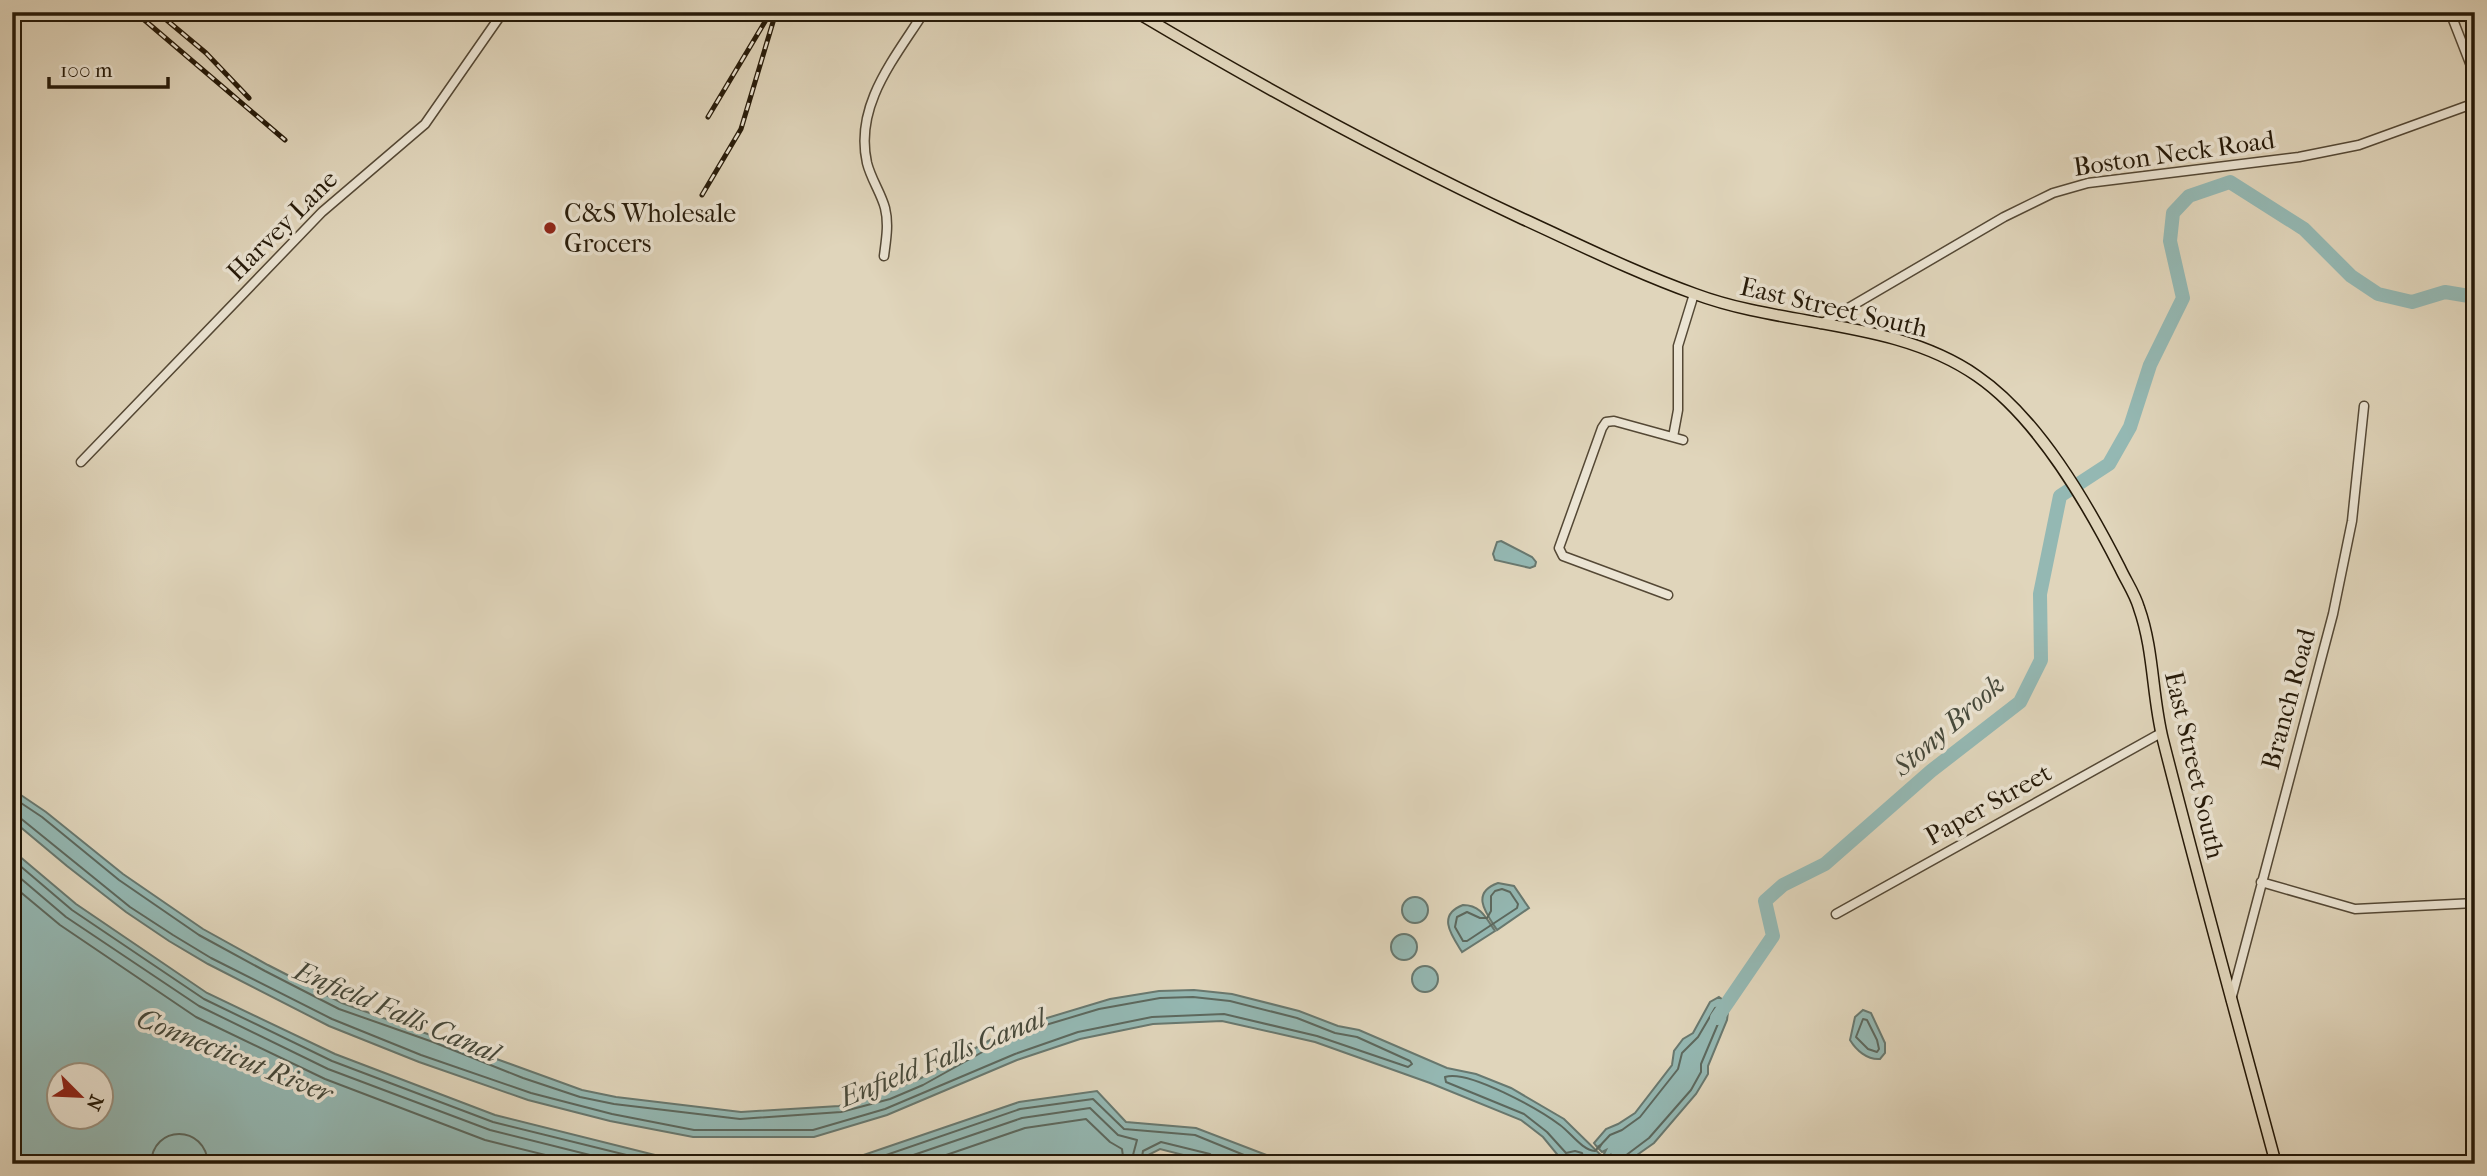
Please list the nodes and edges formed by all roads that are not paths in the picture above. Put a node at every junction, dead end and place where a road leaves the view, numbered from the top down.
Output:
1 (503, 12) edge
2 (923, 12) edge
3 (1136, 12) edge
4 (2450, 12) edge
5 (2475, 76) edge
6 (2475, 103) edge
7 (884, 256) dead end
8 (1694, 294) junction
9 (1822, 324) junction
10 (2364, 406) dead end
11 (1672, 437) junction
12 (1683, 440) dead end
13 (81, 462) dead end
14 (1668, 595) dead end
15 (2161, 733) junction
16 (2261, 882) junction
17 (2475, 903) edge
18 (1836, 914) dead end
19 (2231, 1000) junction
20 (2276, 1164) edge

1 - 13 street, Harvey Lane
2 - 7 street
3 - 8 main road, East Street South
4 - 5 street
6 - 9 street, Boston Neck Road
8 - 9 main road, East Street South
8 - 11 street
9 - 15 main road, East Street South
10 - 16 street, Branch Road
11 - 12 street
11 - 14 street
15 - 18 street, Paper Street
15 - 19 main road, East Street South
16 - 17 street
16 - 19 street, Branch Road
19 - 20 main road, East Street South

